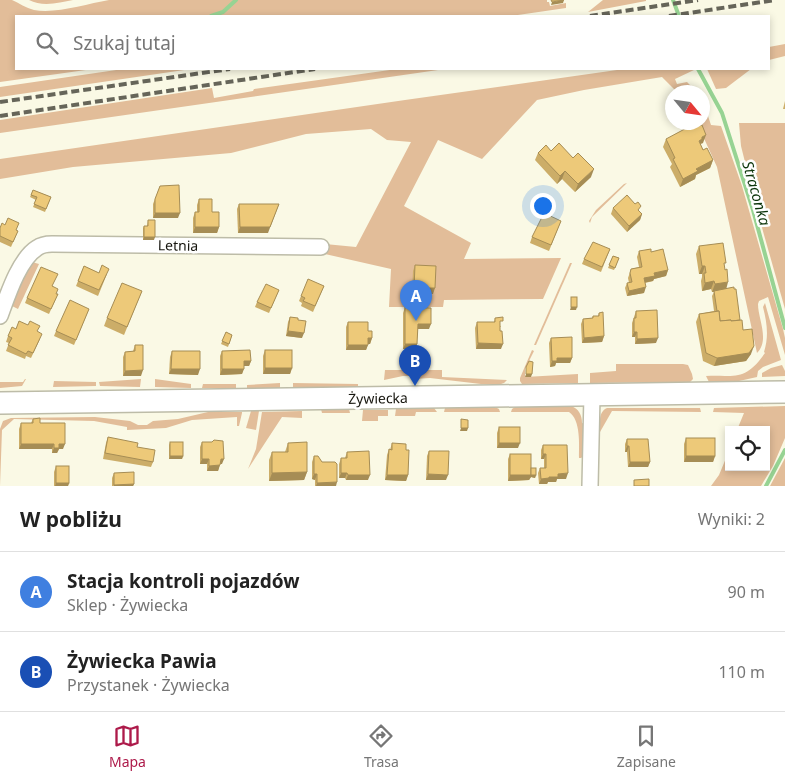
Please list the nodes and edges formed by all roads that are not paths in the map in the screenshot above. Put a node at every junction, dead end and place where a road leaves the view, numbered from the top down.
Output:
1 (321, 247) dead end
2 (0, 316) edge
3 (776, 392) edge
4 (592, 395) junction
5 (0, 402) edge
6 (590, 486) edge

1 - 2 street, Letnia
3 - 4 main road, Żywiecka
4 - 5 main road, Żywiecka
4 - 6 street

